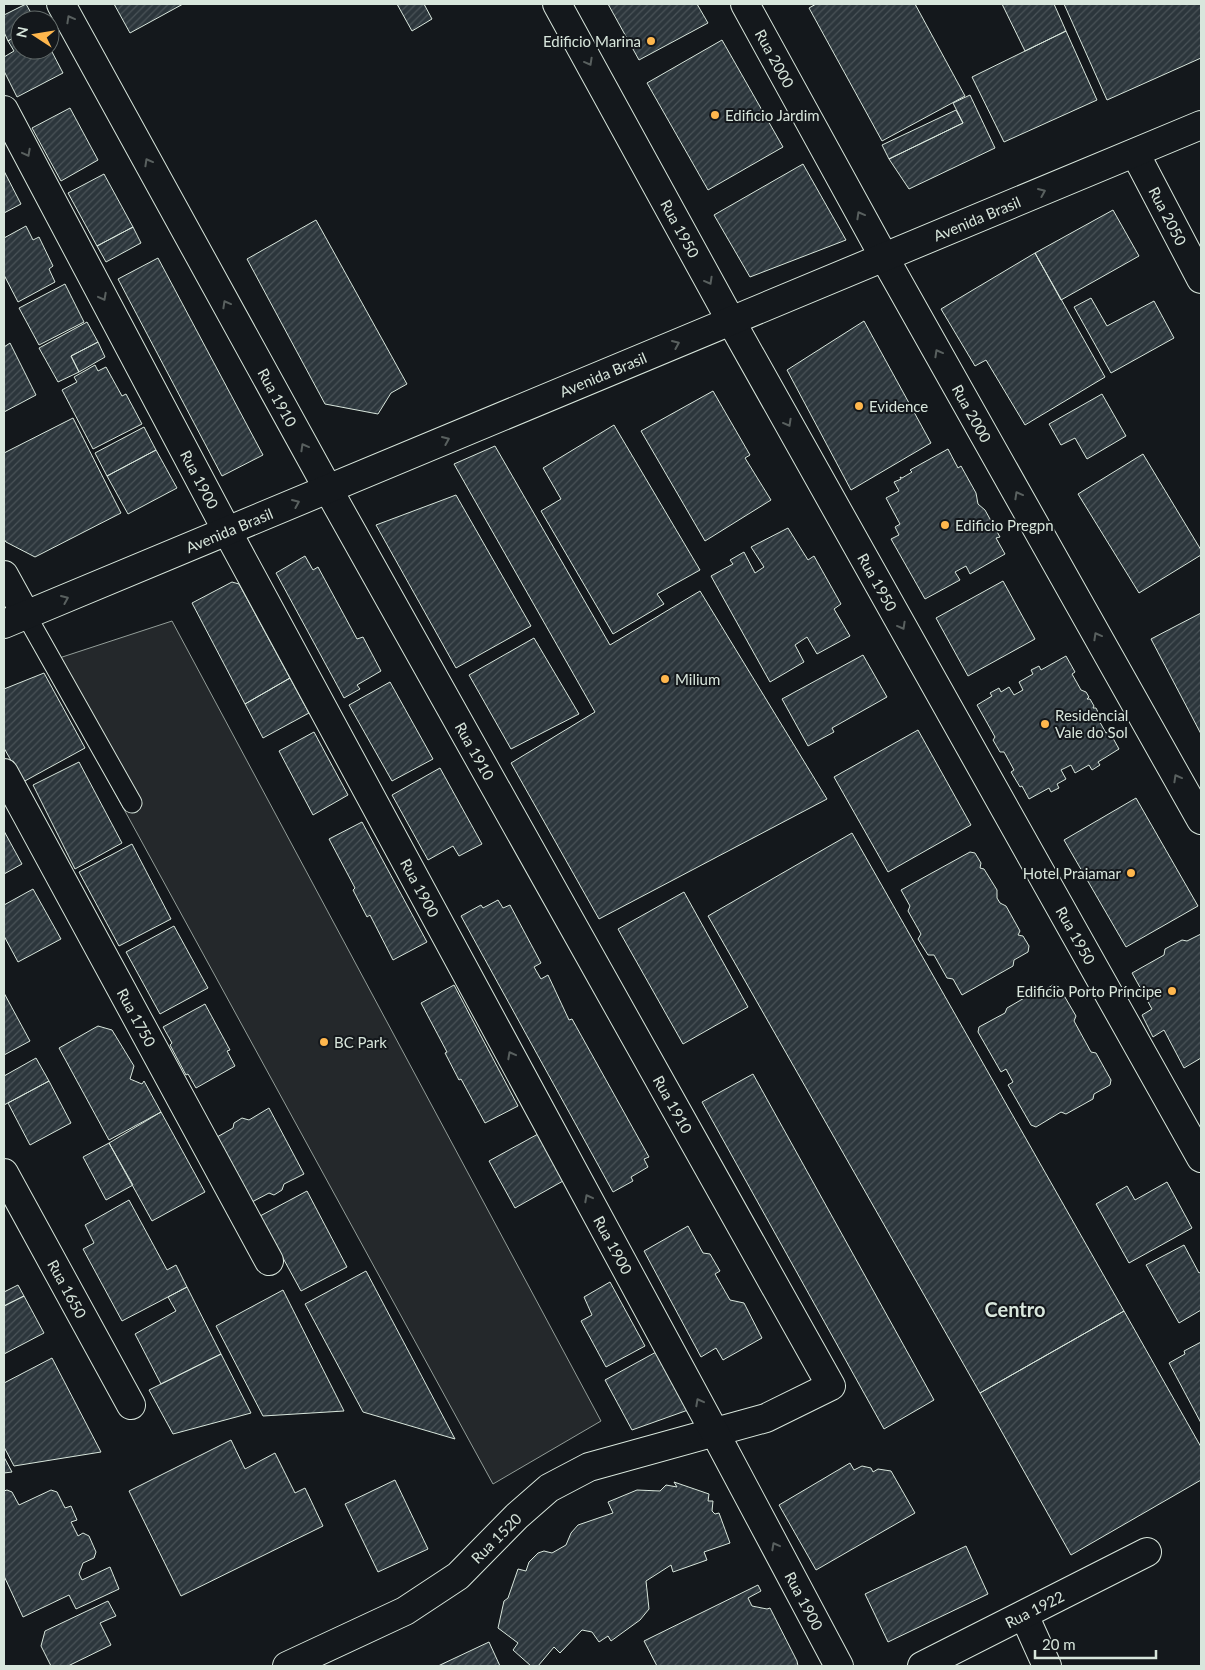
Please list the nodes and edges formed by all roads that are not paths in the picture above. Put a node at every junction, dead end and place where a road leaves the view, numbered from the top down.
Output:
1 (61, 4) edge
2 (557, 4) edge
3 (745, 4) edge
4 (4, 110) edge
5 (1201, 125) edge
6 (1135, 153) junction
7 (884, 257) junction
8 (1201, 279) edge
9 (731, 321) junction
10 (328, 489) junction
11 (227, 531) junction
12 (4, 575) edge
13 (15, 620) edge
14 (4, 773) edge
15 (132, 803) dead end
16 (1201, 820) edge
17 (1201, 1158) edge
18 (4, 1173) edge
19 (269, 1261) dead end
20 (131, 1405) dead end
21 (715, 1433) junction
22 (1147, 1552) dead end
23 (1024, 1615) junction
24 (287, 1666) edge
25 (839, 1666) edge
26 (922, 1666) edge
27 (1047, 1666) edge

10 -> 1 street, Rua 1910
2 -> 9 street, Rua 1950
7 -> 3 street, Rua 2000
4 -> 11 street, Rua 1900
5 - 6 street, Avenida Brasil
7 -> 6 street, Avenida Brasil
6 - 8 street, Rua 2050
7 - 9 street, Avenida Brasil
16 -> 7 street, Rua 2000
10 -> 9 street, Avenida Brasil
9 -> 17 street, Rua 1950
11 -> 10 street, Avenida Brasil
10 - 21 street, Rua 1910
13 -> 11 street, Avenida Brasil
21 -> 11 street, Rua 1900
12 - 13 street
13 - 15 lane
14 - 19 street, Rua 1750
18 - 20 street, Rua 1650
21 - 24 street, Rua 1520
25 -> 21 street, Rua 1900
22 - 23 street, Rua 1922
23 - 26 street, Rua 1922
23 - 27 street

